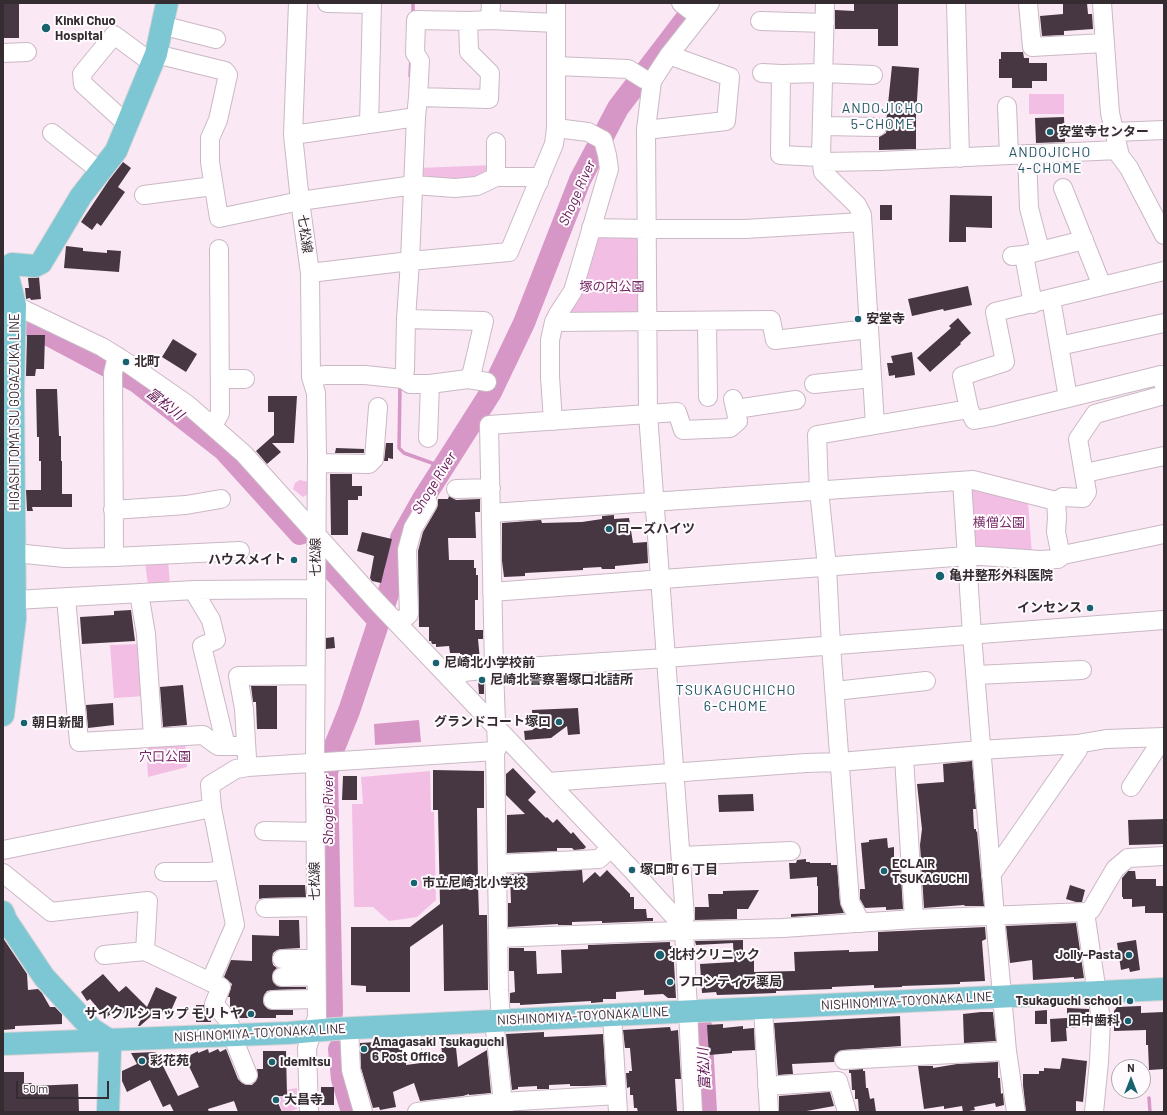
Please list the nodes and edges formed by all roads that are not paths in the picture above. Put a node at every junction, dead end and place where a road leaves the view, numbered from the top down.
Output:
1 (166, 3) edge
2 (298, 3) edge
3 (327, 3) edge
4 (556, 3) edge
5 (710, 3) edge
6 (825, 3) edge
7 (956, 3) edge
8 (1028, 3) edge
9 (1102, 3) edge
10 (372, 4) edge
11 (690, 10) edge
12 (416, 11) edge
13 (491, 11) edge
14 (468, 21) junction
15 (760, 21) dead end
16 (556, 23) junction
17 (824, 23) junction
18 (161, 25) junction
19 (216, 39) dead end
20 (1104, 43) junction
21 (27, 52) dead end
22 (3, 53) edge
23 (669, 54) junction
24 (154, 59) junction
25 (556, 66) junction
26 (762, 73) dead end
27 (823, 73) junction
28 (781, 74) junction
29 (874, 75) dead end
30 (643, 78) junction
31 (418, 97) junction
32 (1007, 106) dead end
33 (416, 117) junction
34 (369, 124) junction
35 (128, 125) junction
36 (822, 126) junction
37 (877, 127) dead end
38 (556, 128) junction
39 (646, 130) junction
40 (1164, 130) edge
41 (52, 132) dead end
42 (1114, 132) junction
43 (293, 135) junction
44 (496, 142) dead end
45 (1118, 150) junction
46 (1027, 154) junction
47 (1009, 155) junction
48 (960, 158) junction
49 (821, 160) junction
50 (100, 171) junction
51 (496, 177) junction
52 (538, 182) junction
53 (414, 185) junction
54 (214, 186) junction
55 (1063, 188) dead end
56 (144, 195) dead end
57 (300, 202) junction
58 (862, 222) junction
59 (592, 225) junction
60 (647, 229) junction
61 (1164, 235) edge
62 (1084, 240) junction
63 (219, 249) dead end
64 (1025, 254) junction
65 (410, 260) junction
66 (1164, 271) edge
67 (310, 273) junction
68 (1102, 286) junction
69 (1051, 299) junction
70 (9, 302) edge
71 (1033, 304) junction
72 (406, 319) junction
73 (707, 321) junction
74 (554, 322) junction
75 (648, 322) junction
76 (1164, 322) edge
77 (868, 329) junction
78 (1059, 346) junction
79 (115, 365) junction
80 (311, 377) junction
81 (401, 378) junction
82 (872, 378) junction
83 (220, 380) junction
84 (245, 380) dead end
85 (468, 380) junction
86 (487, 382) dead end
87 (430, 384) junction
88 (814, 384) dead end
89 (1164, 386) edge
90 (8, 393) edge
91 (1164, 396) edge
92 (708, 397) dead end
93 (1068, 398) junction
94 (796, 400) dead end
95 (378, 407) dead end
96 (969, 409) junction
97 (648, 414) junction
98 (553, 421) junction
99 (875, 425) junction
100 (213, 426) junction
101 (428, 438) dead end
102 (1164, 456) edge
103 (317, 463) junction
104 (1085, 472) junction
105 (962, 481) junction
106 (491, 488) junction
107 (456, 489) dead end
108 (820, 490) junction
109 (221, 500) dead end
110 (1056, 501) junction
111 (654, 502) junction
112 (428, 503) dead end
113 (113, 510) junction
114 (491, 513) junction
115 (316, 533) junction
116 (1164, 534) edge
117 (240, 551) dead end
118 (15, 553) junction
119 (966, 556) junction
120 (1061, 556) junction
121 (111, 557) junction
122 (827, 567) junction
123 (660, 579) junction
124 (316, 589) junction
125 (195, 590) junction
126 (492, 592) junction
127 (139, 593) junction
128 (66, 598) junction
129 (15, 600) junction
130 (1164, 620) edge
131 (396, 622) junction
132 (972, 635) junction
133 (8, 636) edge
134 (831, 646) junction
135 (666, 658) junction
136 (494, 669) junction
137 (1082, 670) dead end
138 (315, 675) junction
139 (976, 675) junction
140 (453, 681) junction
141 (926, 681) dead end
142 (835, 691) junction
143 (3, 715) edge
144 (153, 737) junction
145 (1164, 737) edge
146 (496, 742) junction
147 (1077, 744) junction
148 (226, 746) junction
149 (246, 746) junction
150 (981, 750) junction
151 (904, 756) junction
152 (326, 762) junction
153 (840, 762) junction
154 (248, 767) junction
155 (675, 773) junction
156 (548, 782) junction
157 (1131, 787) dead end
158 (212, 808) junction
159 (264, 831) dead end
160 (315, 832) junction
161 (3, 850) edge
162 (791, 851) dead end
163 (605, 853) junction
164 (681, 856) junction
165 (1164, 856) edge
166 (498, 864) junction
167 (224, 870) junction
168 (164, 872) dead end
169 (3, 873) edge
170 (991, 875) junction
171 (315, 907) junction
172 (265, 908) dead end
173 (3, 912) edge
174 (1085, 912) junction
175 (995, 917) junction
176 (914, 919) junction
177 (861, 923) junction
178 (683, 927) junction
179 (498, 938) junction
180 (145, 951) junction
181 (104, 955) dead end
182 (282, 959) dead end
183 (316, 968) junction
184 (282, 977) dead end
185 (210, 982) junction
186 (1164, 989) edge
187 (1097, 992) junction
188 (1002, 997) junction
189 (316, 999) junction
190 (273, 1000) dead end
191 (763, 1008) junction
192 (688, 1011) junction
193 (612, 1015) junction
194 (497, 1020) junction
195 (412, 1025) junction
196 (349, 1028) junction
197 (313, 1031) junction
198 (232, 1035) junction
199 (109, 1040) junction
200 (3, 1044) edge
201 (1007, 1051) junction
202 (412, 1053) dead end
203 (844, 1060) dead end
204 (248, 1075) dead end
205 (768, 1086) junction
206 (618, 1104) edge
207 (503, 1107) edge
208 (108, 1112) edge
209 (309, 1112) edge
210 (363, 1112) edge
211 (417, 1112) edge
212 (693, 1112) edge
213 (769, 1112) edge
214 (847, 1112) edge
215 (1016, 1112) edge
216 (1094, 1112) edge

1 - 18 main road, HIGASHITOMATSU GOGAZUKA LINE
2 - 43 street, 七松線
3 - 10 street
4 - 16 street
5 - 11 street
6 - 17 street
7 - 48 street
8 - 20 street
9 - 20 street
10 - 34 street
11 - 23 street
12 - 14 street
12 - 31 street
13 - 14 street
13 - 16 street
14 - 31 street
15 - 17 street
16 - 25 street
17 - 27 street
18 - 19 street
18 - 24 main road, HIGASHITOMATSU GOGAZUKA LINE
20 - 42 street
21 - 22 street
23 - 30 street
23 - 39 street
24 - 35 main road, HIGASHITOMATSU GOGAZUKA LINE
24 - 35 street
24 - 54 street
25 - 30 street
25 - 38 street
26 - 28 street
27 - 28 street
27 - 29 street
27 - 36 street
28 - 49 street
30 - 39 street
31 - 33 street
32 - 47 street
33 - 34 street
33 - 53 street
34 - 43 street
35 - 50 main road, HIGASHITOMATSU GOGAZUKA LINE
36 - 37 street
36 - 49 street
38 - 52 street
38 - 59 street
39 - 60 street
40 - 42 street
41 - 50 street
42 - 45 street
43 - 57 street, 七松線
44 - 51 street
45 - 46 street
45 - 61 street
46 - 47 street
46 - 64 street
47 - 48 street
48 - 49 street
49 - 58 street
50 - 70 main road, HIGASHITOMATSU GOGAZUKA LINE
51 - 52 street
51 - 53 street
52 - 65 street
53 - 57 street
53 - 65 street
54 - 56 street
54 - 57 street
55 - 62 street
57 - 67 street, 七松線
58 - 60 street
58 - 77 street
59 - 60 street
59 - 74 street
60 - 75 street
62 - 64 street
62 - 68 street
63 - 83 street
64 - 71 street
65 - 67 street
65 - 72 street
66 - 68 street
67 - 80 street, 七松線
68 - 69 street
69 - 71 street
69 - 78 street
70 - 79 street
70 - 90 main road, HIGASHITOMATSU GOGAZUKA LINE
71 - 96 street
72 - 81 street
72 - 85 street
73 - 75 street
73 - 77 street
73 - 92 street
74 - 75 street
74 - 98 street
75 - 97 street
76 - 78 street
77 - 82 street
78 - 93 street
79 - 100 street
79 - 113 street
80 - 81 street
80 - 103 street, 七松線
81 - 87 street
82 - 88 street
82 - 99 street
83 - 84 street
83 - 100 street
85 - 86 street
85 - 87 street
87 - 101 street
89 - 93 street
90 - 118 main road, HIGASHITOMATSU GOGAZUKA LINE
91 - 104 street
93 - 96 street
94 - 97 street
95 - 103 street
96 - 99 street
97 - 98 street
97 - 111 street
98 - 106 street
99 - 108 street
100 - 115 street
102 - 104 street
103 - 115 street, 七松線
104 - 110 street
105 - 108 street
105 - 110 street
105 - 119 street
106 - 107 street
106 - 114 street
108 - 111 street
108 - 122 street
109 - 113 street
110 - 120 street
111 - 114 street
111 - 123 street
112 - 131 street
113 - 121 street
114 - 126 street
115 - 124 street, 七松線
115 - 131 street
116 - 120 street
117 - 121 street
118 - 121 street
118 - 129 main road, HIGASHITOMATSU GOGAZUKA LINE
119 - 120 street
119 - 122 street
119 - 132 street
122 - 123 street
122 - 134 street
123 - 126 street
123 - 135 street
124 - 125 street
124 - 138 street, 七松線
125 - 127 street
125 - 148 street
126 - 136 street
127 - 128 street
127 - 144 street
128 - 129 street
128 - 144 street
129 - 133 main road, HIGASHITOMATSU GOGAZUKA LINE
130 - 132 street
131 - 140 street
132 - 134 street
132 - 139 street
133 - 143 main road, HIGASHITOMATSU GOGAZUKA LINE
134 - 135 street
134 - 142 street
135 - 136 street
135 - 155 street
136 - 140 street
136 - 146 street
137 - 139 street
138 - 149 street
138 - 152 street, 七松線
139 - 150 street
140 - 146 street
141 - 142 street
142 - 153 street
144 - 148 street
145 - 147 street
145 - 157 street
146 - 152 street
146 - 156 street
146 - 166 street
147 - 150 street
147 - 170 street
148 - 149 street
149 - 154 street
150 - 151 street
150 - 170 street
151 - 153 street
151 - 176 street
152 - 154 street
152 - 160 street, 七松線
153 - 155 street
153 - 177 street
154 - 158 street
155 - 156 street
155 - 164 street
156 - 163 street
158 - 161 street
158 - 167 street
159 - 160 street
160 - 171 street, 七松線
162 - 164 street
163 - 166 street
163 - 178 street
164 - 178 street
165 - 174 street
166 - 179 street
167 - 168 street
167 - 185 street
169 - 180 street
170 - 175 street
171 - 172 street
171 - 183 street, 七松線
173 - 199 main road
174 - 175 street
174 - 187 street
175 - 176 street
175 - 188 street
176 - 177 street
177 - 178 street
178 - 179 street
178 - 192 street
179 - 194 street
180 - 181 street
180 - 185 street
182 - 183 street
183 - 184 street
183 - 189 street, 七松線
185 - 198 street
186 - 187 main road, NISHINOMIYA-TOYONAKA LINE
187 - 188 main road, NISHINOMIYA-TOYONAKA LINE
187 - 216 street
188 - 191 main road, NISHINOMIYA-TOYONAKA LINE
188 - 201 street
189 - 190 street
189 - 197 street, 七松線
191 - 192 main road, NISHINOMIYA-TOYONAKA LINE
191 - 205 street
192 - 193 main road, NISHINOMIYA-TOYONAKA LINE
192 - 212 street
193 - 194 main road, NISHINOMIYA-TOYONAKA LINE
193 - 206 street
194 - 195 main road, NISHINOMIYA-TOYONAKA LINE
194 - 207 street
195 - 196 main road, NISHINOMIYA-TOYONAKA LINE
195 - 202 street
196 - 197 main road, NISHINOMIYA-TOYONAKA LINE
196 - 210 street
197 - 198 main road, NISHINOMIYA-TOYONAKA LINE
197 - 209 street, 七松線
198 - 199 main road, NISHINOMIYA-TOYONAKA LINE
198 - 204 street
199 - 200 main road, NISHINOMIYA-TOYONAKA LINE
199 - 208 main road
201 - 203 street
201 - 215 street
205 - 213 street
205 - 214 street
206 - 207 street
207 - 211 street

